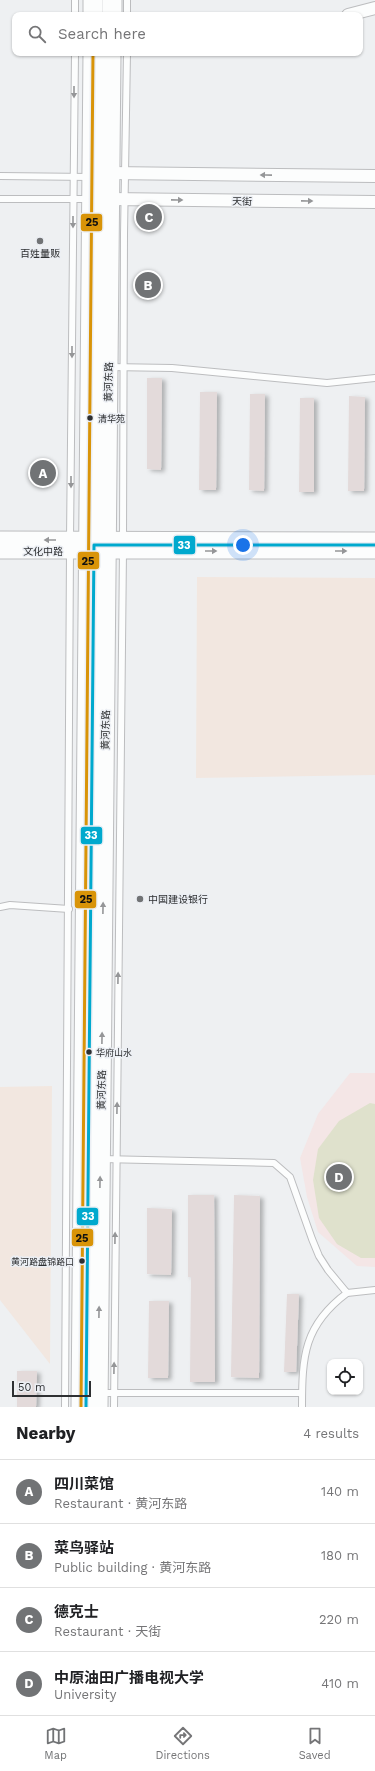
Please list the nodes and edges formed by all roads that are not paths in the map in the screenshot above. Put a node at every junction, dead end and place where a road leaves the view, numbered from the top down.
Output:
1 (75, 0) edge
2 (93, 0) edge
3 (112, 0) edge
4 (127, 0) edge
5 (375, 8) edge
6 (75, 12) edge
7 (93, 12) edge
8 (112, 12) edge
9 (127, 12) edge
10 (360, 12) edge
11 (76, 56) edge
12 (93, 56) edge
13 (112, 56) edge
14 (126, 56) edge
15 (0, 176) edge
16 (102, 176) junction
17 (375, 176) edge
18 (0, 199) edge
19 (100, 199) junction
20 (375, 202) edge
21 (116, 368) junction
22 (375, 378) edge
23 (0, 540) edge
24 (375, 540) edge
25 (97, 545) junction
26 (0, 551) edge
27 (375, 551) edge
28 (0, 907) edge
29 (69, 909) junction
30 (108, 1159) junction
31 (375, 1290) edge
32 (348, 1293) junction
33 (302, 1393) junction
34 (103, 1398) edge
35 (65, 1407) edge
36 (81, 1407) edge
37 (114, 1407) edge
38 (302, 1407) edge

1 - 6 lane
2 - 7 main road
3 - 8 main road
4 - 9 lane
5 - 10 street
11 -> 16 lane
12 - 16 main road, 黄河东路
13 - 16 main road, 黄河东路
14 - 16 lane
15 - 16 lane
17 -> 16 street
16 - 19 main road, 黄河东路
16 - 19 lane
18 - 19 lane
19 -> 20 street, 天街
19 - 21 main road, 黄河东路
19 -> 25 main road, 黄河东路
21 - 22 lane
21 - 25 main road, 黄河东路
25 -> 23 street, 文化中路
24 - 25 street, 文化中路
25 - 26 street, 文化中路
25 -> 27 street, 文化中路
25 - 29 lane
30 -> 25 main road, 黄河东路
25 - 36 main road, 黄河东路
28 - 29 lane
29 - 35 lane
30 - 32 lane
34 -> 30 main road, 黄河东路
31 - 32 lane
32 - 33 lane
33 - 34 lane
33 - 38 lane
34 - 37 lane

